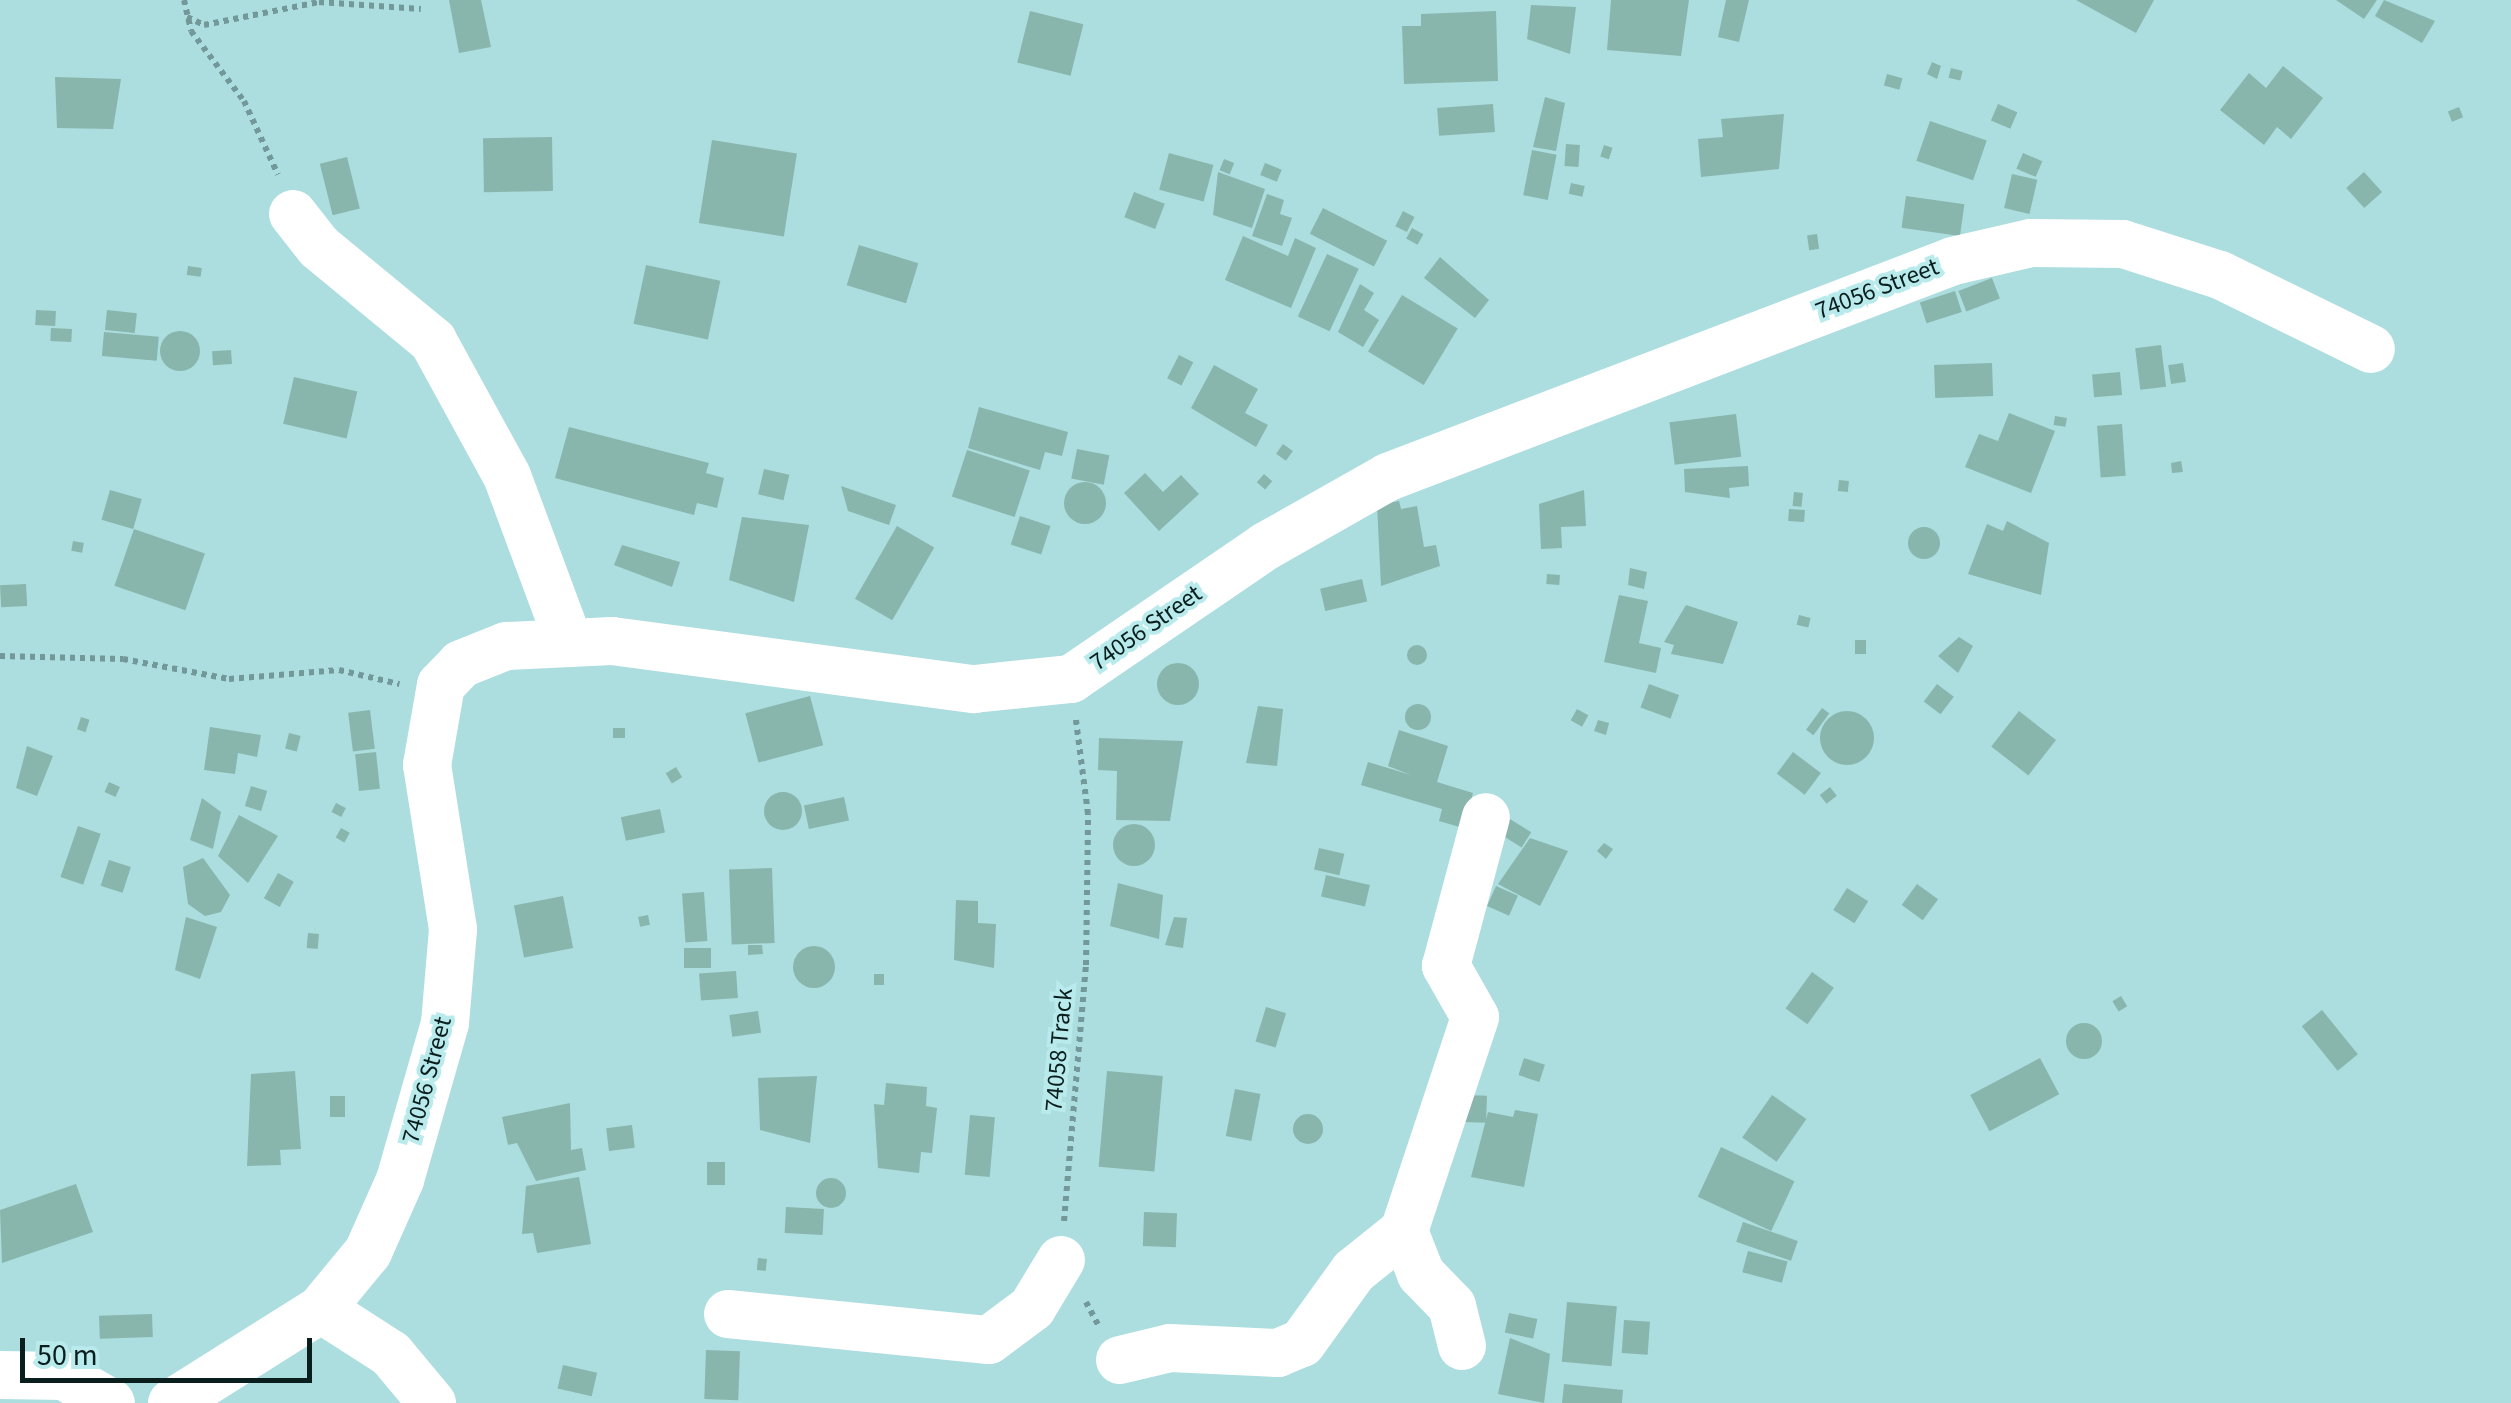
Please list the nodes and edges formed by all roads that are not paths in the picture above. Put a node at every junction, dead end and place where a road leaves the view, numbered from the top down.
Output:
1 (294, 214) road end
2 (2371, 349) dead end
3 (569, 643) junction
4 (1486, 817) dead end
5 (1404, 1231) junction
6 (1061, 1260) road end
7 (321, 1309) junction
8 (728, 1314) dead end
9 (1462, 1346) dead end
10 (1120, 1360) road end
11 (0, 1374) edge
12 (111, 1403) edge
13 (172, 1403) edge
14 (432, 1403) edge

1 - 3 street
2 - 3 street, 74056 Street
3 - 7 street, 74056 Street
4 - 5 street
5 - 9 street
5 - 10 street
6 - 8 street
7 - 13 street, 74056 Street
7 - 14 street
11 - 12 street

